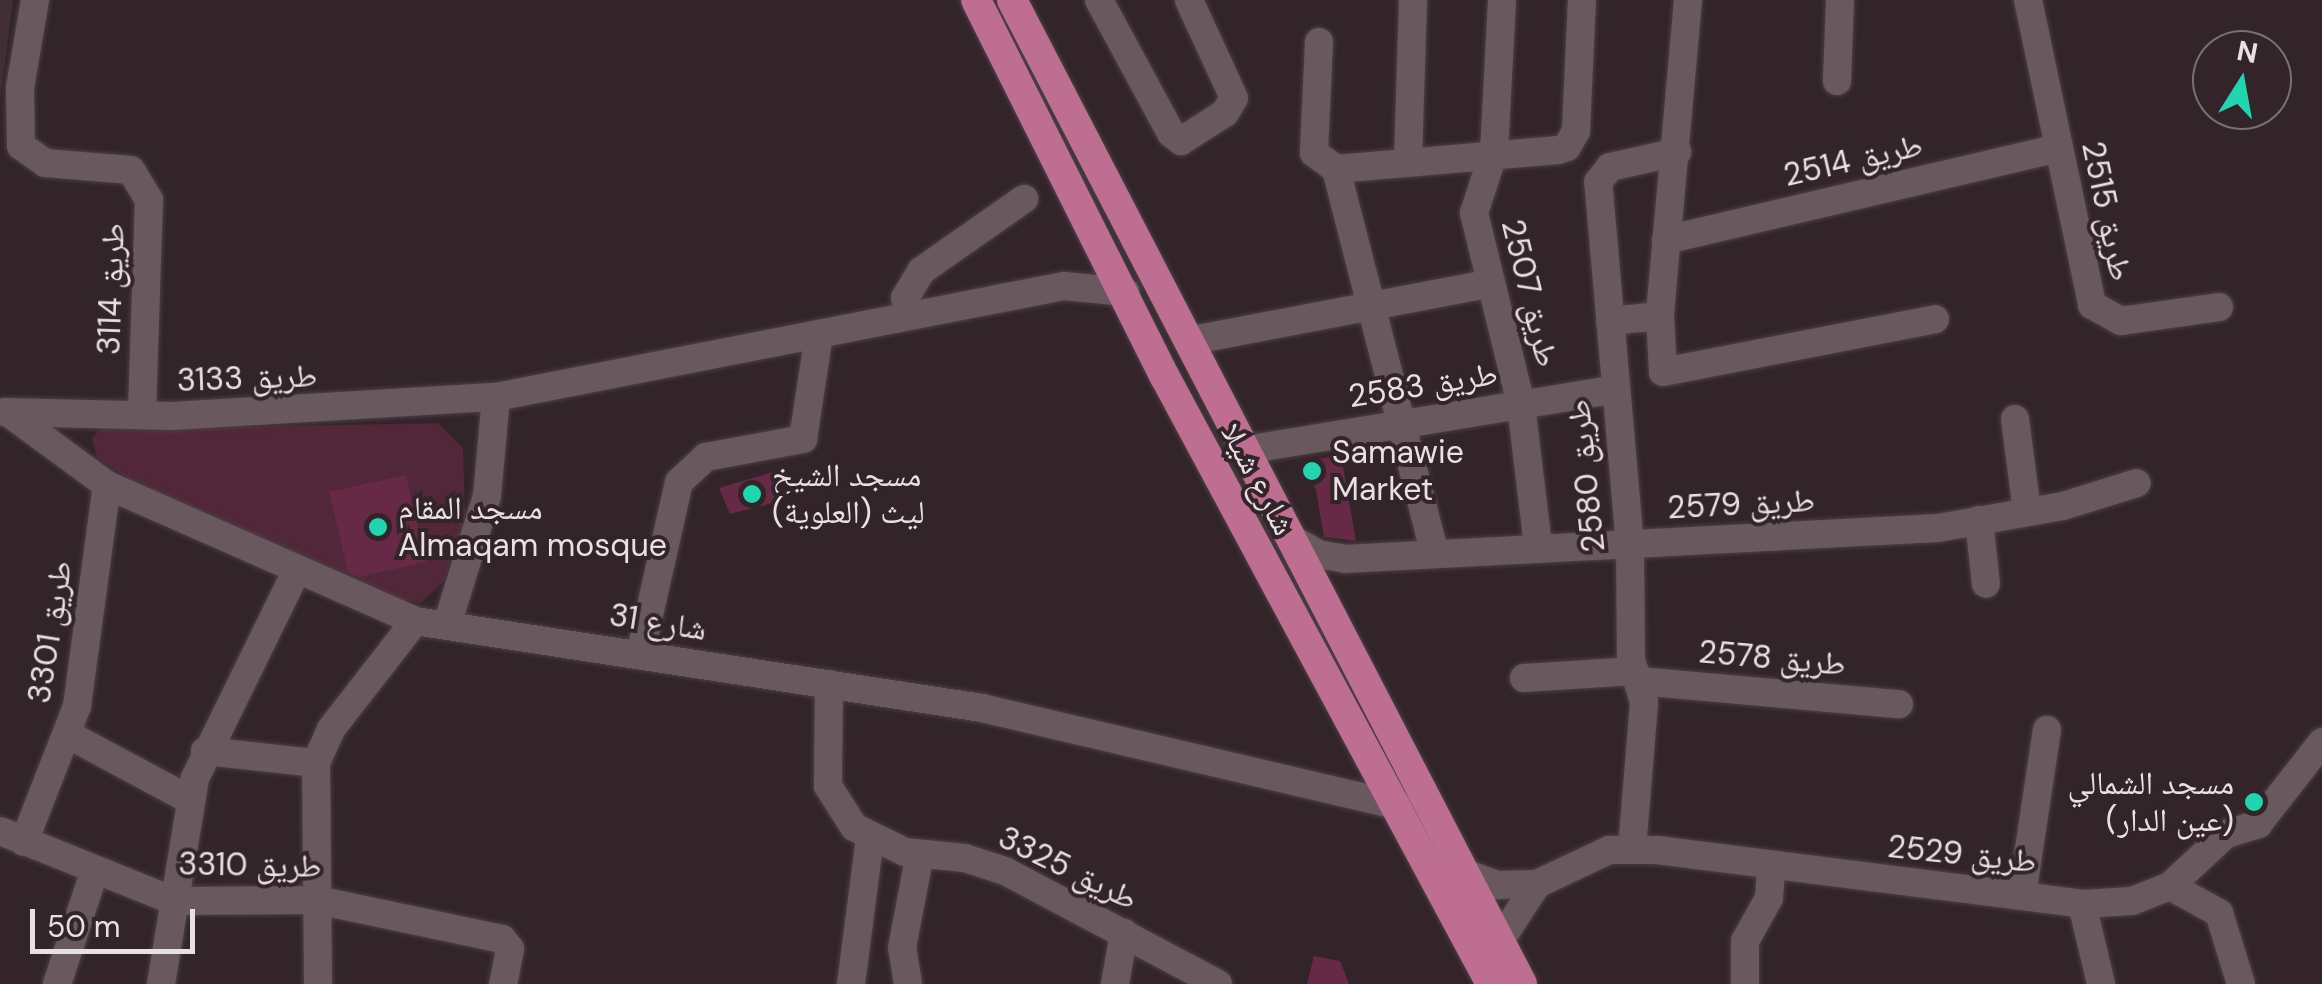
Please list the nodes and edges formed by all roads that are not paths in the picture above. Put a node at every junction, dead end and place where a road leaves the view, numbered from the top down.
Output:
1 (35, 0) edge
2 (976, 0) edge
3 (1012, 0) edge
4 (1100, 0) edge
5 (1189, 0) edge
6 (1413, 0) edge
7 (1502, 0) edge
8 (1582, 0) edge
9 (1688, 0) edge
10 (1840, 0) edge
11 (2028, 0) edge
12 (1319, 42) dead end
13 (1838, 81) dead end
14 (2057, 148) junction
15 (1494, 152) junction
16 (1677, 152) junction
17 (1408, 160) junction
18 (1336, 169) junction
19 (1024, 199) dead end
20 (1092, 228) junction
21 (1666, 240) junction
22 (1487, 284) junction
23 (1064, 286) junction
24 (1126, 292) junction
25 (1374, 304) junction
26 (2220, 307) dead end
27 (910, 315) junction
28 (1660, 316) junction
29 (1935, 318) dead end
30 (1610, 320) junction
31 (818, 334) junction
32 (1188, 341) junction
33 (1612, 390) junction
34 (496, 397) junction
35 (1522, 404) junction
36 (4, 412) edge
37 (142, 415) junction
38 (2015, 419) dead end
39 (1403, 424) junction
40 (1245, 450) junction
41 (2137, 483) dead end
42 (107, 486) junction
43 (2027, 512) junction
44 (1979, 520) junction
45 (1294, 540) junction
46 (1630, 545) junction
47 (1538, 546) junction
48 (1434, 552) junction
49 (1345, 559) junction
50 (294, 574) junction
51 (1986, 584) dead end
52 (1326, 601) junction
53 (415, 621) junction
54 (447, 625) junction
55 (640, 655) junction
56 (1637, 676) junction
57 (1524, 678) dead end
58 (828, 684) junction
59 (1900, 704) dead end
60 (2048, 730) dead end
61 (68, 734) junction
62 (2322, 742) edge
63 (1367, 748) junction
64 (205, 751) junction
65 (316, 763) junction
66 (1338, 793) junction
67 (190, 800) junction
68 (1400, 806) junction
69 (12, 836) edge
70 (870, 838) junction
71 (1632, 849) junction
72 (920, 854) junction
73 (1771, 868) junction
74 (94, 873) junction
75 (1467, 874) junction
76 (1537, 884) junction
77 (2170, 886) junction
78 (2022, 895) junction
79 (862, 897) junction
80 (317, 900) junction
81 (174, 901) junction
82 (910, 903) junction
83 (2082, 904) junction
84 (1124, 933) junction
85 (1501, 939) junction
86 (58, 984) edge
87 (161, 984) edge
88 (318, 984) edge
89 (503, 984) edge
90 (851, 984) edge
91 (908, 984) edge
92 (1115, 984) edge
93 (1218, 984) edge
94 (1491, 984) edge
95 (1522, 984) edge
96 (1745, 984) edge
97 (2101, 984) edge
98 (2241, 984) edge

1 - 37 street, طريق 3114
2 - 20 main road, شارع شيلا
3 - 32 main road, شارع شيلا
4 - 5 street
6 - 17 street
7 - 15 street, طريق 2507
8 - 15 street
9 - 16 street
10 - 13 street
11 - 14 street, طريق 2515
12 - 18 street
14 - 21 street, طريق 2514
14 - 26 street, طريق 2515
15 - 17 street
15 - 22 street, طريق 2507
16 - 21 street
16 - 30 street, طريق 2580
17 - 18 street
18 - 25 street
19 - 27 street
20 - 23 street
20 - 24 main road, شارع شيلا
21 - 28 street
22 - 25 street
22 - 35 street, طريق 2507
23 - 24 street, طريق 3133
23 - 27 street, طريق 3133
24 - 63 main road, شارع شيلا
25 - 32 street
25 - 39 street
27 - 31 street, طريق 3133
28 - 29 street
28 - 30 street
30 - 33 street, طريق 2580
31 - 34 street, طريق 3133
31 - 55 street
32 - 40 main road, شارع شيلا
33 - 35 street, طريق 2583
33 - 46 street, طريق 2580
34 - 37 street, طريق 3133
34 - 54 street
35 - 39 street, طريق 2583
35 - 47 street, طريق 2507
36 - 37 street, طريق 3133
36 - 42 street, شارع 31
38 - 43 street
39 - 40 street, طريق 2583
39 - 48 street
40 - 45 main road, شارع شيلا
41 - 43 street, طريق 2579
42 - 50 street, شارع 31
42 - 61 street, طريق 3301
43 - 44 street, طريق 2579
44 - 46 street, طريق 2579
44 - 51 street
45 - 49 street, طريق 2579
45 - 52 main road, شارع شيلا
46 - 47 street, طريق 2579
46 - 56 street, طريق 2580
47 - 48 street, طريق 2579
48 - 49 street, طريق 2579
49 - 52 street
50 - 53 street, شارع 31
50 - 64 street
52 - 75 main road, شارع شيلا
53 - 54 street, شارع 31
53 - 65 street
54 - 55 street, شارع 31
55 - 58 street, شارع 31
56 - 57 street, طريق 2578
56 - 59 street, طريق 2578
56 - 71 street, طريق 2580
58 - 66 street, شارع 31
58 - 70 street, طريق 3325
60 - 78 street
61 - 67 street
61 - 69 street, طريق 3301
62 - 77 street, طريق 2529
63 - 66 street
63 - 68 main road, شارع شيلا
64 - 65 street
64 - 67 street
65 - 80 street
66 - 68 street, شارع 31
67 - 81 street
68 - 94 main road, شارع شيلا
69 - 74 street, طريق 3310
70 - 72 street, طريق 3325
70 - 79 street
71 - 73 street, طريق 2529
71 - 76 street, طريق 2529
72 - 82 street
72 - 84 street, طريق 3325
73 - 78 street, طريق 2529
73 - 96 street
74 - 81 street, طريق 3310
74 - 86 street
75 - 76 street
75 - 85 main road, شارع شيلا
76 - 85 street, طريق 2529
77 - 83 street, طريق 2529
77 - 98 street
78 - 83 street, طريق 2529
79 - 82 street
79 - 90 street
80 - 81 street, طريق 3310
80 - 88 street
80 - 89 street, طريق 3310
81 - 87 street
82 - 91 street
83 - 97 street
84 - 92 street
84 - 93 street, طريق 3325
85 - 95 main road, شارع شيلا

